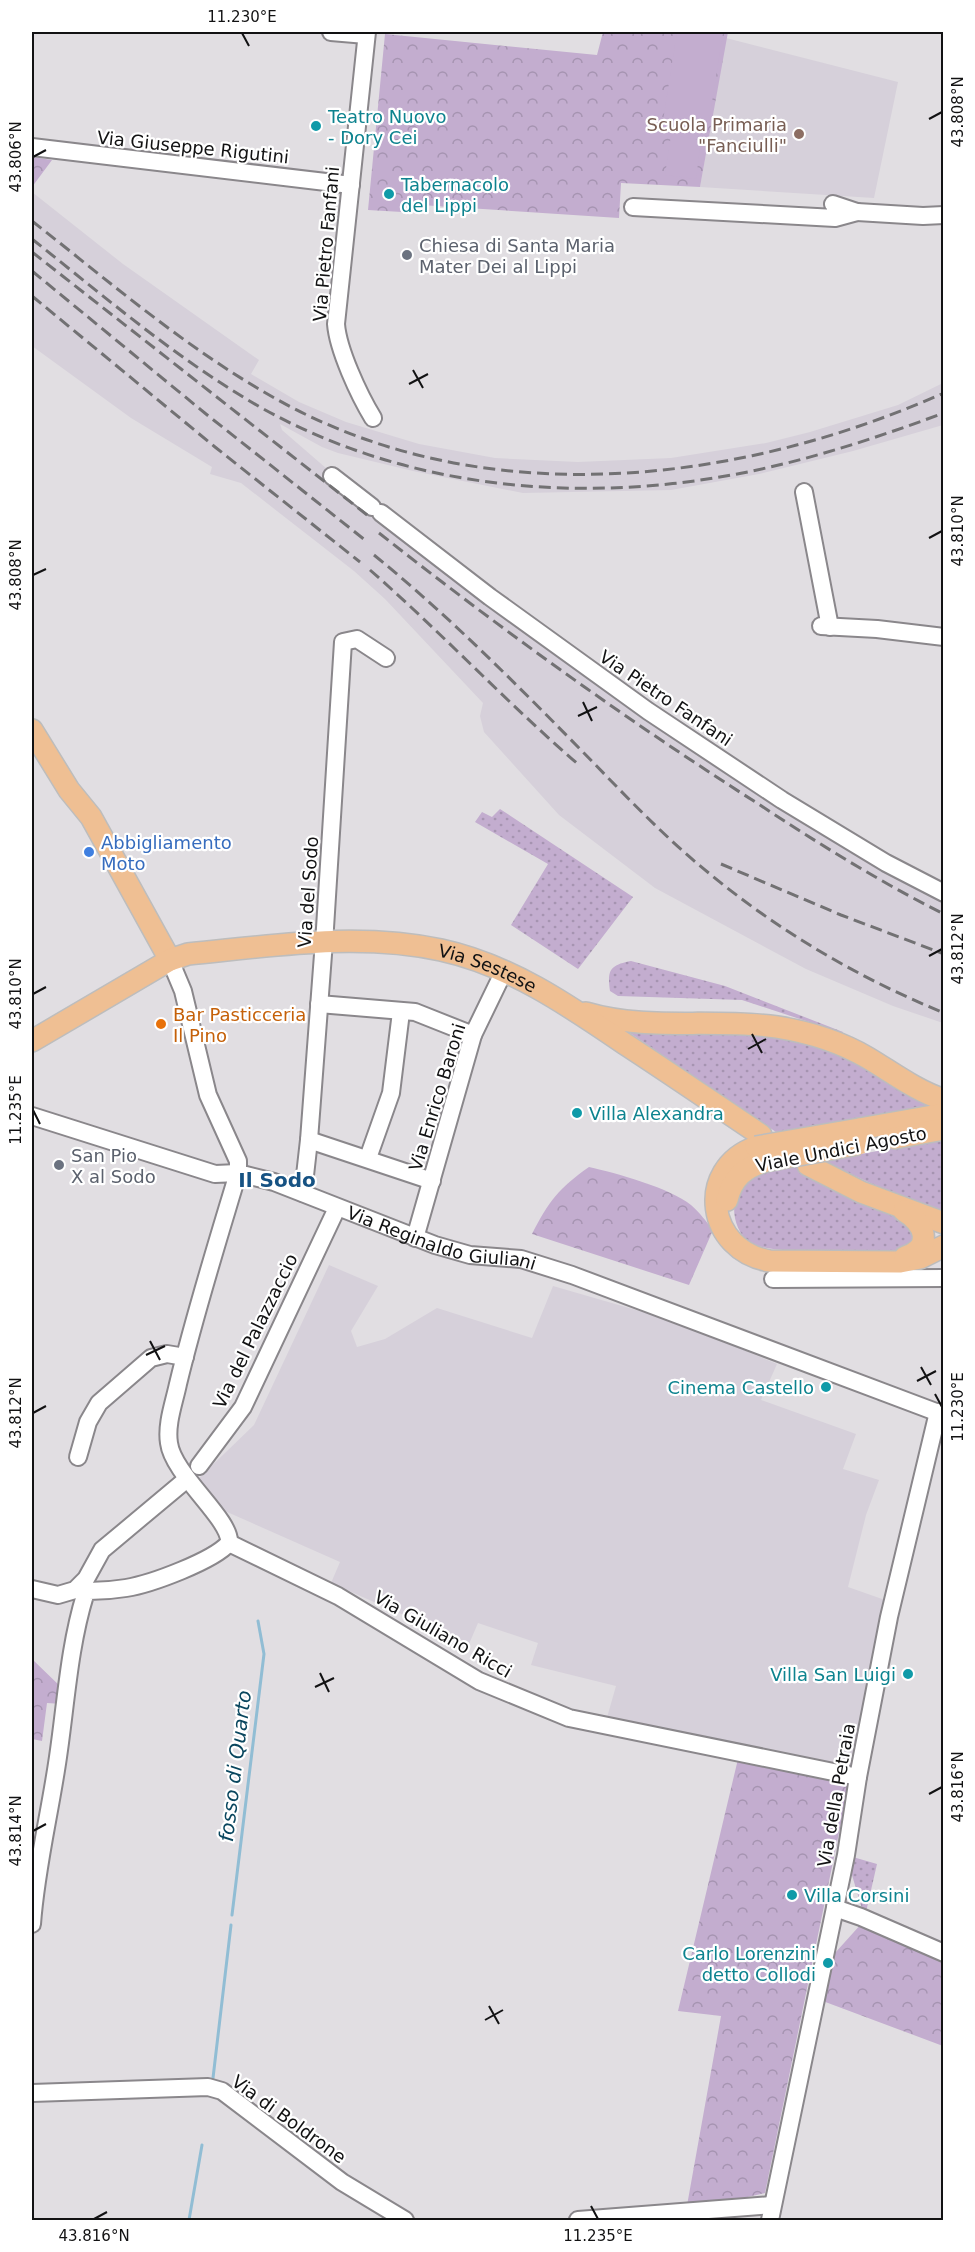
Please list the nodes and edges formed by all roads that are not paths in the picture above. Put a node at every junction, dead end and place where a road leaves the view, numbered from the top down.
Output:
1 (331, 32) edge
2 (367, 33) edge
3 (32, 147) edge
4 (351, 185) junction
5 (833, 204) dead end
6 (633, 207) dead end
7 (857, 212) junction
8 (944, 215) edge
9 (373, 418) dead end
10 (332, 476) dead end
11 (804, 492) dead end
12 (944, 637) edge
13 (386, 658) dead end
14 (35, 742) edge
15 (944, 893) edge
16 (324, 942) junction
17 (170, 960) junction
18 (504, 971) junction
19 (319, 1004) junction
20 (574, 1009) junction
21 (400, 1012) junction
22 (473, 1035) junction
23 (33, 1037) edge
24 (944, 1101) edge
25 (944, 1114) edge
26 (32, 1116) edge
27 (944, 1129) edge
28 (859, 1137) junction
29 (309, 1140) junction
30 (761, 1148) junction
31 (368, 1158) junction
32 (808, 1165) dead end
33 (238, 1173) junction
34 (432, 1181) junction
35 (303, 1194) junction
36 (894, 1205) junction
37 (337, 1209) junction
38 (944, 1222) edge
39 (415, 1238) junction
40 (944, 1246) edge
41 (887, 1261) junction
42 (944, 1278) edge
43 (773, 1279) dead end
44 (185, 1358) junction
45 (940, 1414) edge
46 (78, 1457) dead end
47 (199, 1466) dead end
48 (187, 1479) junction
49 (229, 1543) junction
50 (32, 1589) edge
51 (858, 1777) junction
52 (834, 1908) junction
53 (32, 1924) edge
54 (944, 1953) edge
55 (32, 2093) edge
56 (771, 2213) edge
57 (405, 2220) edge
58 (578, 2220) edge

1 - 2 street
2 - 4 street, Via Pietro Fanfani
3 - 4 street, Via Giuseppe Rigutini
4 - 9 street, Via Pietro Fanfani
5 - 7 street
6 - 7 street
7 - 8 street
10 - 15 street, Via Pietro Fanfani
11 - 12 street
13 - 16 street, Via del Sodo
14 - 17 main road
16 - 17 main road, Via Sestese
16 - 18 main road, Via Sestese
16 - 19 street, Via del Sodo
17 - 23 main road, Via Sestese
17 - 33 street
18 - 20 main road, Via Sestese
18 - 22 street, Via Enrico Baroni
19 - 21 street
19 - 29 street, Via del Sodo
20 - 24 main road
20 - 30 main road, Via Sestese
21 - 22 street
21 - 31 street
22 - 34 street, Via Enrico Baroni
25 - 28 main road, Viale Undici Agosto
26 - 33 street, Via Reginaldo Giuliani
27 - 28 main road, Viale Undici Agosto
28 - 30 main road, Viale Undici Agosto, bridge
29 - 31 street
29 - 35 street, Via del Sodo
30 - 41 main road, Viale Undici Agosto
31 - 34 street
32 - 36 main road
33 - 35 street, Via Reginaldo Giuliani
33 - 44 street
34 - 39 street, Via Enrico Baroni
35 - 37 street, Via Reginaldo Giuliani
36 - 38 main road
36 - 41 main road, Viale Undici Agosto
37 - 39 street, Via Reginaldo Giuliani
37 - 47 street, Via del Palazzaccio
39 - 45 street, Via Reginaldo Giuliani
40 - 41 main road, Viale Undici Agosto
42 - 43 street
44 - 46 street
44 - 48 street
45 - 51 street, Via della Petraia
48 - 49 street
48 - 50 street
49 - 51 street, Via Giuliano Ricci
49 - 53 street
51 - 52 street, Via della Petraia
52 - 54 street
52 - 56 street, Via della Petraia
55 - 57 street, Via di Boldrone
56 - 58 street

